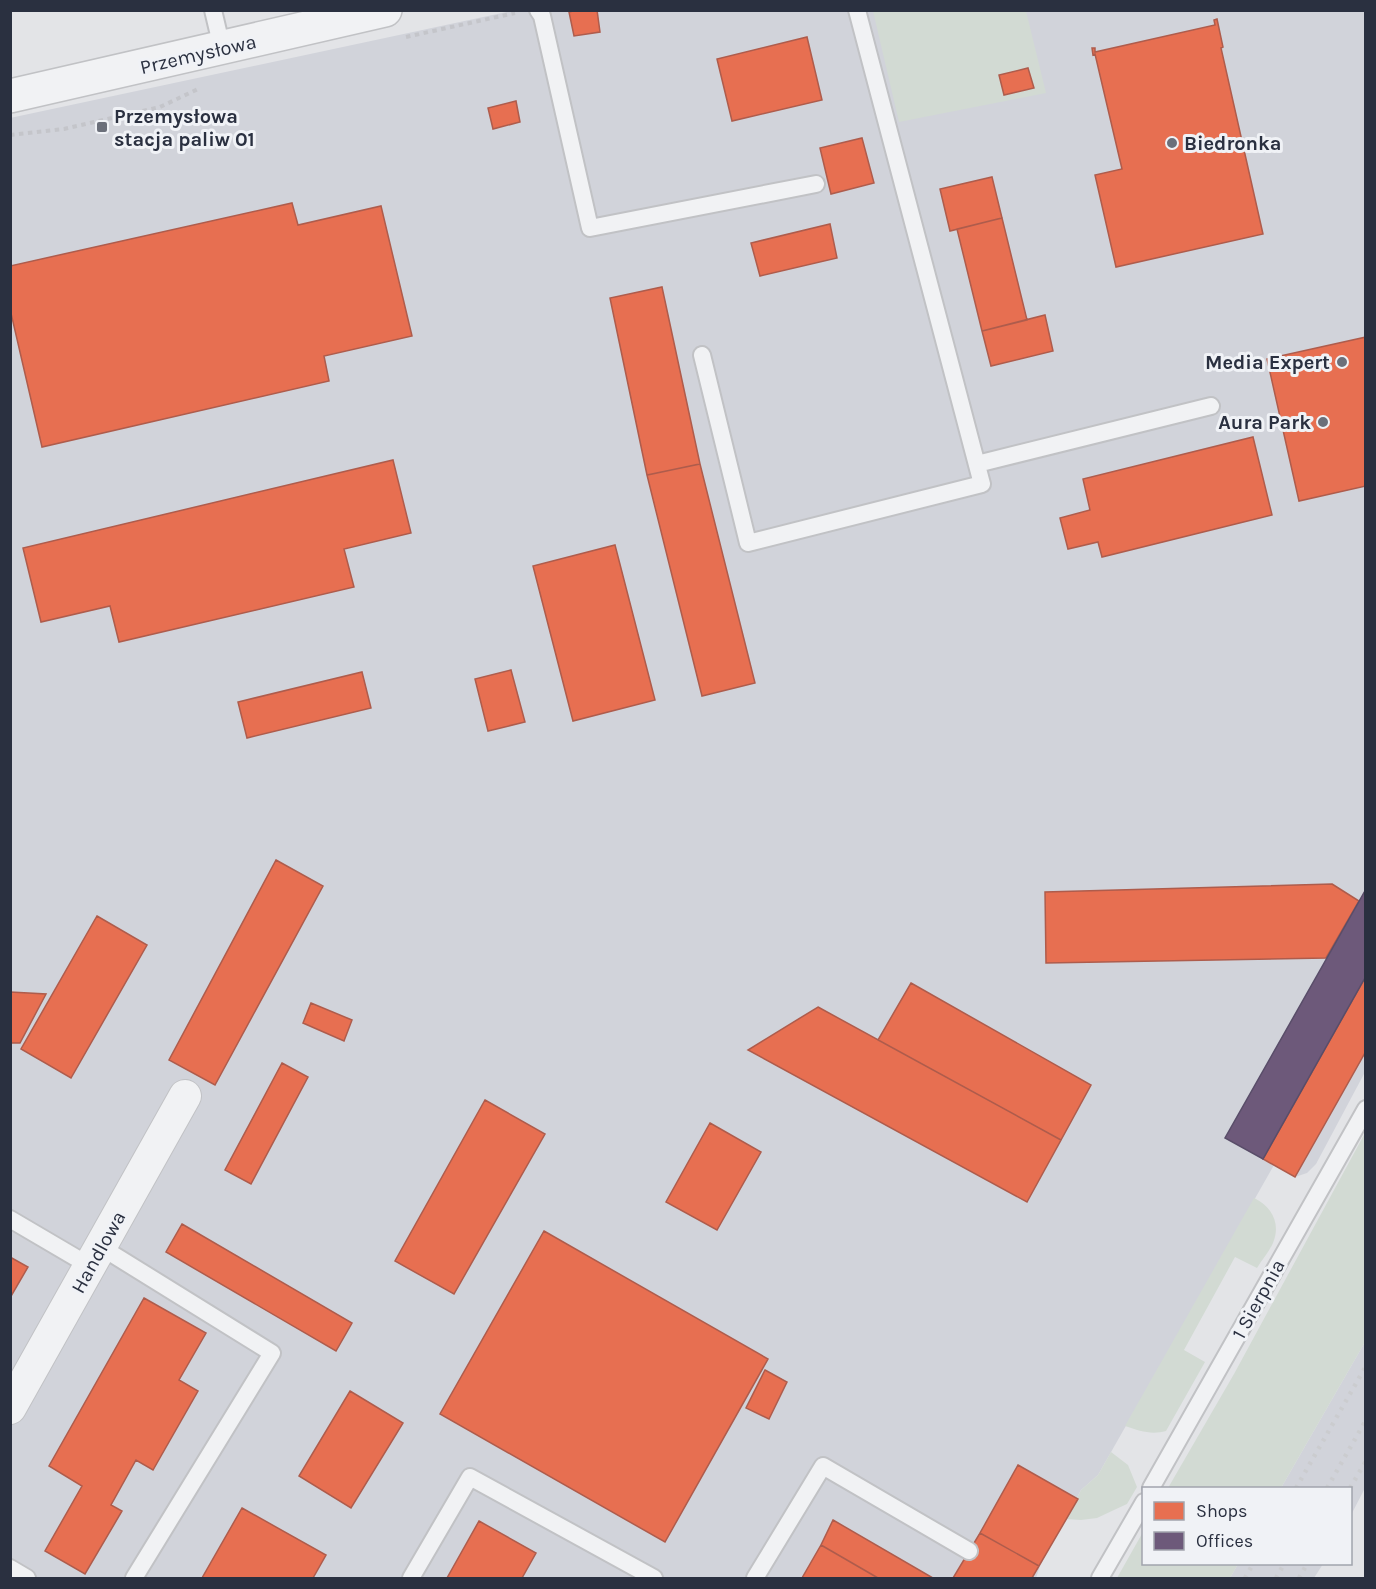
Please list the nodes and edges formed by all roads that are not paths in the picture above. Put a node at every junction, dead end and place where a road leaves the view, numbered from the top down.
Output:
1 (213, 10) edge
2 (385, 10) edge
3 (538, 10) edge
4 (857, 10) edge
5 (222, 48) junction
6 (10, 96) edge
7 (816, 184) dead end
8 (702, 355) dead end
9 (1211, 406) dead end
10 (976, 464) junction
11 (185, 1096) dead end
12 (1365, 1109) edge
13 (10, 1219) edge
14 (95, 1257) junction
15 (10, 1408) edge
16 (1152, 1487) edge
17 (1142, 1504) edge
18 (969, 1551) dead end
19 (10, 1568) edge
20 (27, 1578) edge
21 (134, 1578) edge
22 (411, 1578) edge
23 (654, 1578) edge
24 (755, 1578) edge
25 (1100, 1578) edge

1 - 5 lane
2 - 5 street, Przemysłowa
3 - 7 lane
4 - 10 lane
5 - 6 street, Przemysłowa
8 - 10 lane
9 - 10 lane
11 - 14 street, Handlowa
12 - 16 lane, 1 Sierpnia
13 - 14 lane
14 - 15 street, Handlowa
14 - 21 lane
17 - 25 lane
18 - 24 lane
19 - 20 lane
22 - 23 lane

